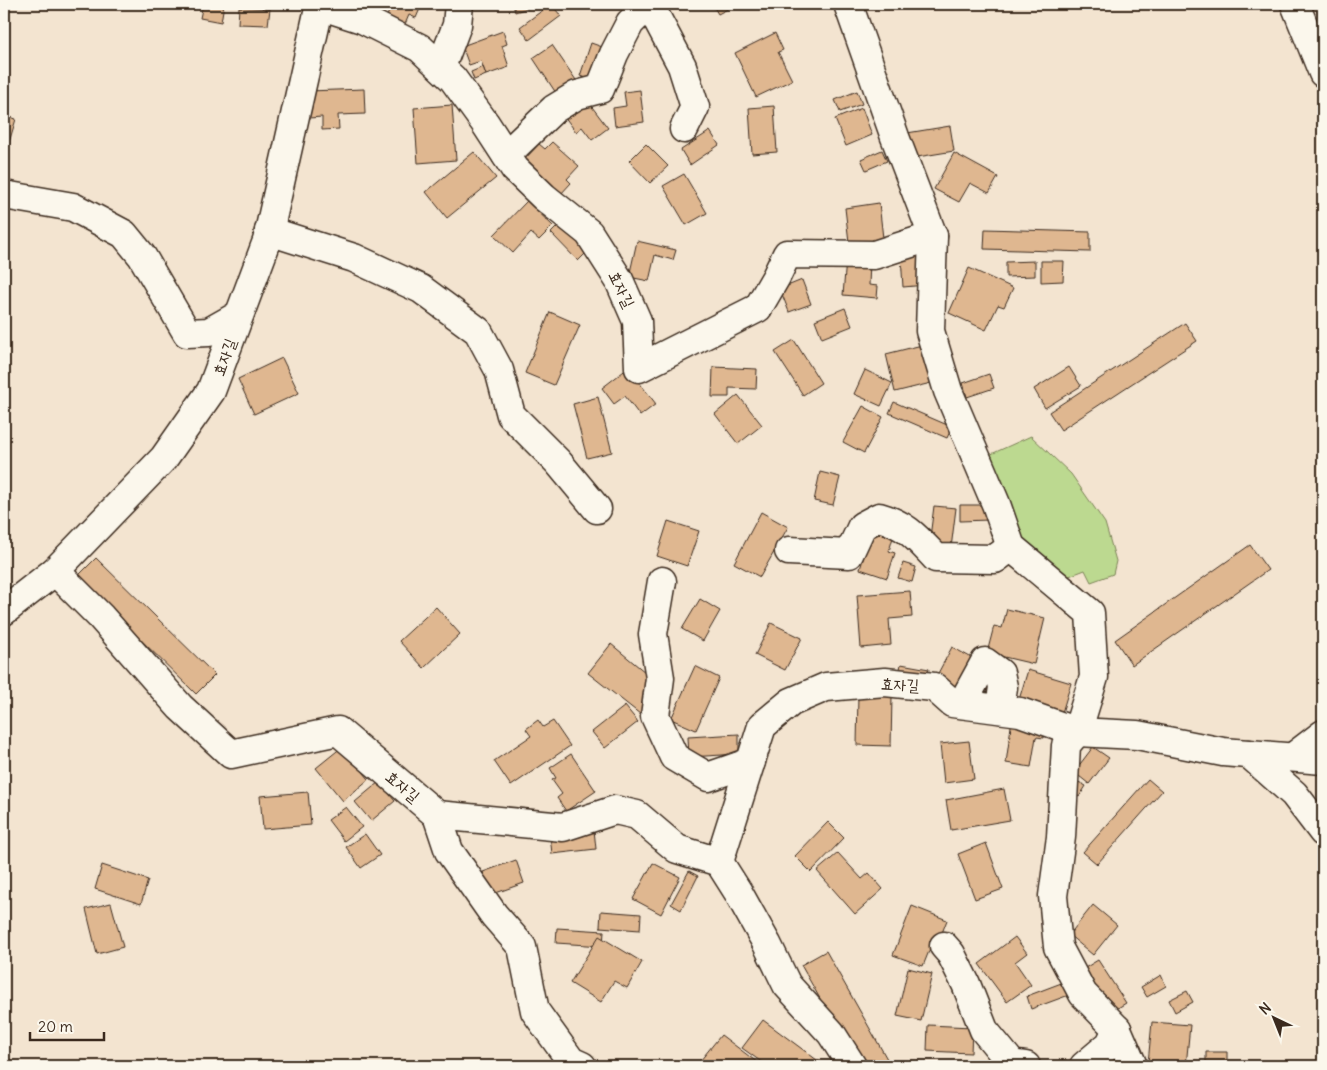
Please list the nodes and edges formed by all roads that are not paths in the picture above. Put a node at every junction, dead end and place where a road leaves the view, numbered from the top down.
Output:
1 (320, 4) edge
2 (459, 4) edge
3 (650, 4) edge
4 (848, 4) edge
5 (1295, 4) edge
6 (441, 67) junction
7 (1323, 73) edge
8 (684, 129) dead end
9 (506, 155) junction
10 (4, 195) edge
11 (269, 232) junction
12 (934, 236) junction
13 (239, 315) junction
14 (597, 509) dead end
15 (1011, 547) junction
16 (790, 551) dead end
17 (55, 571) junction
18 (662, 581) dead end
19 (4, 611) edge
20 (962, 704) junction
21 (1000, 709) junction
22 (1077, 732) junction
23 (1323, 734) edge
24 (1250, 754) junction
25 (1294, 758) junction
26 (1323, 760) edge
27 (751, 762) junction
28 (437, 815) junction
29 (1323, 832) edge
30 (719, 862) junction
31 (944, 946) dead end
32 (1117, 1029) junction
33 (582, 1066) edge
34 (852, 1066) edge
35 (1026, 1066) edge
36 (1084, 1066) edge
37 (1133, 1066) edge

1 - 6 street, 효자길
1 - 11 street, 효자길
2 - 6 street
3 - 8 street
3 - 9 street
4 - 12 street
5 - 7 street
6 - 9 street, 효자길
9 - 12 street, 효자길
10 - 13 street
11 - 13 street, 효자길
11 - 14 street
12 - 15 street
13 - 17 street, 효자길
15 - 16 street
15 - 22 street
17 - 19 street, 효자길
17 - 28 street, 효자길
18 - 27 street
20 - 21 street, 효자길
20 - 21 street
20 - 27 street, 효자길
21 - 22 street, 효자길
22 - 24 street, 효자길
22 - 32 street
23 - 25 street
24 - 25 street, 효자길
24 - 29 street
25 - 26 street, 효자길
27 - 30 street, 효자길
28 - 30 street
28 - 33 street
30 - 34 street
31 - 35 street
32 - 36 street
32 - 37 street

